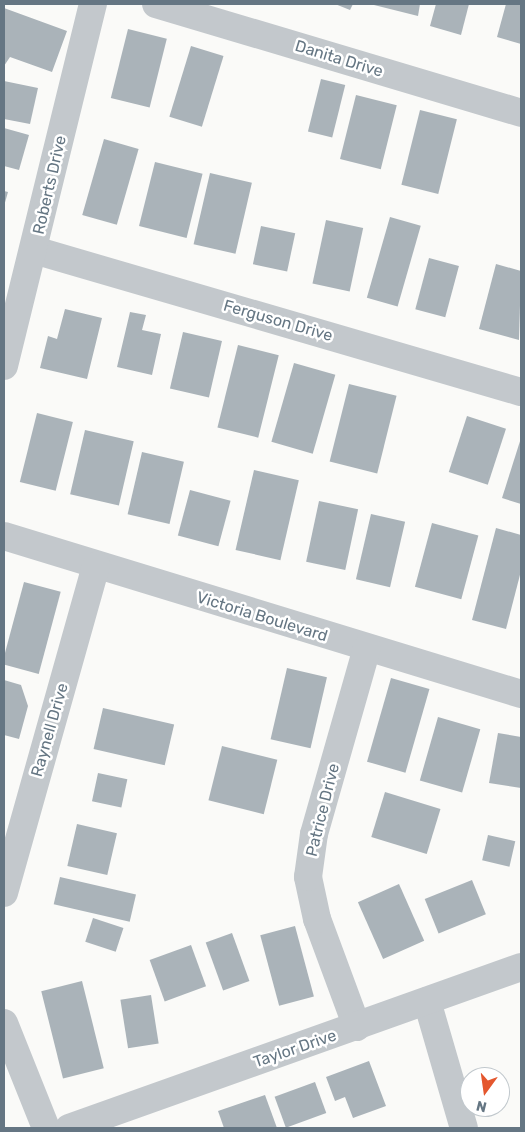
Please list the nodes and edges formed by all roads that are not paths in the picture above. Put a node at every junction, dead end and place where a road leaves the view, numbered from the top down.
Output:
1 (93, 4) edge
2 (156, 4) edge
3 (521, 113) edge
4 (34, 250) junction
5 (4, 366) edge
6 (521, 392) edge
7 (4, 536) edge
8 (96, 566) junction
9 (367, 648) junction
10 (521, 694) edge
11 (4, 893) edge
12 (521, 968) edge
13 (427, 1002) junction
14 (4, 1023) edge
15 (357, 1027) junction
16 (46, 1128) edge
17 (68, 1128) edge
18 (464, 1128) edge

1 - 4 street, Roberts Drive
2 - 3 street, Danita Drive
4 - 5 street, Roberts Drive
4 - 6 street, Ferguson Drive
7 - 8 street, Victoria Boulevard
8 - 9 street, Victoria Boulevard
8 - 11 street, Raynell Drive
9 - 10 street, Victoria Boulevard
9 - 15 street, Patrice Drive
12 - 13 street, Taylor Drive
13 - 15 street, Taylor Drive
13 - 18 street
14 - 16 street
15 - 17 street, Taylor Drive

